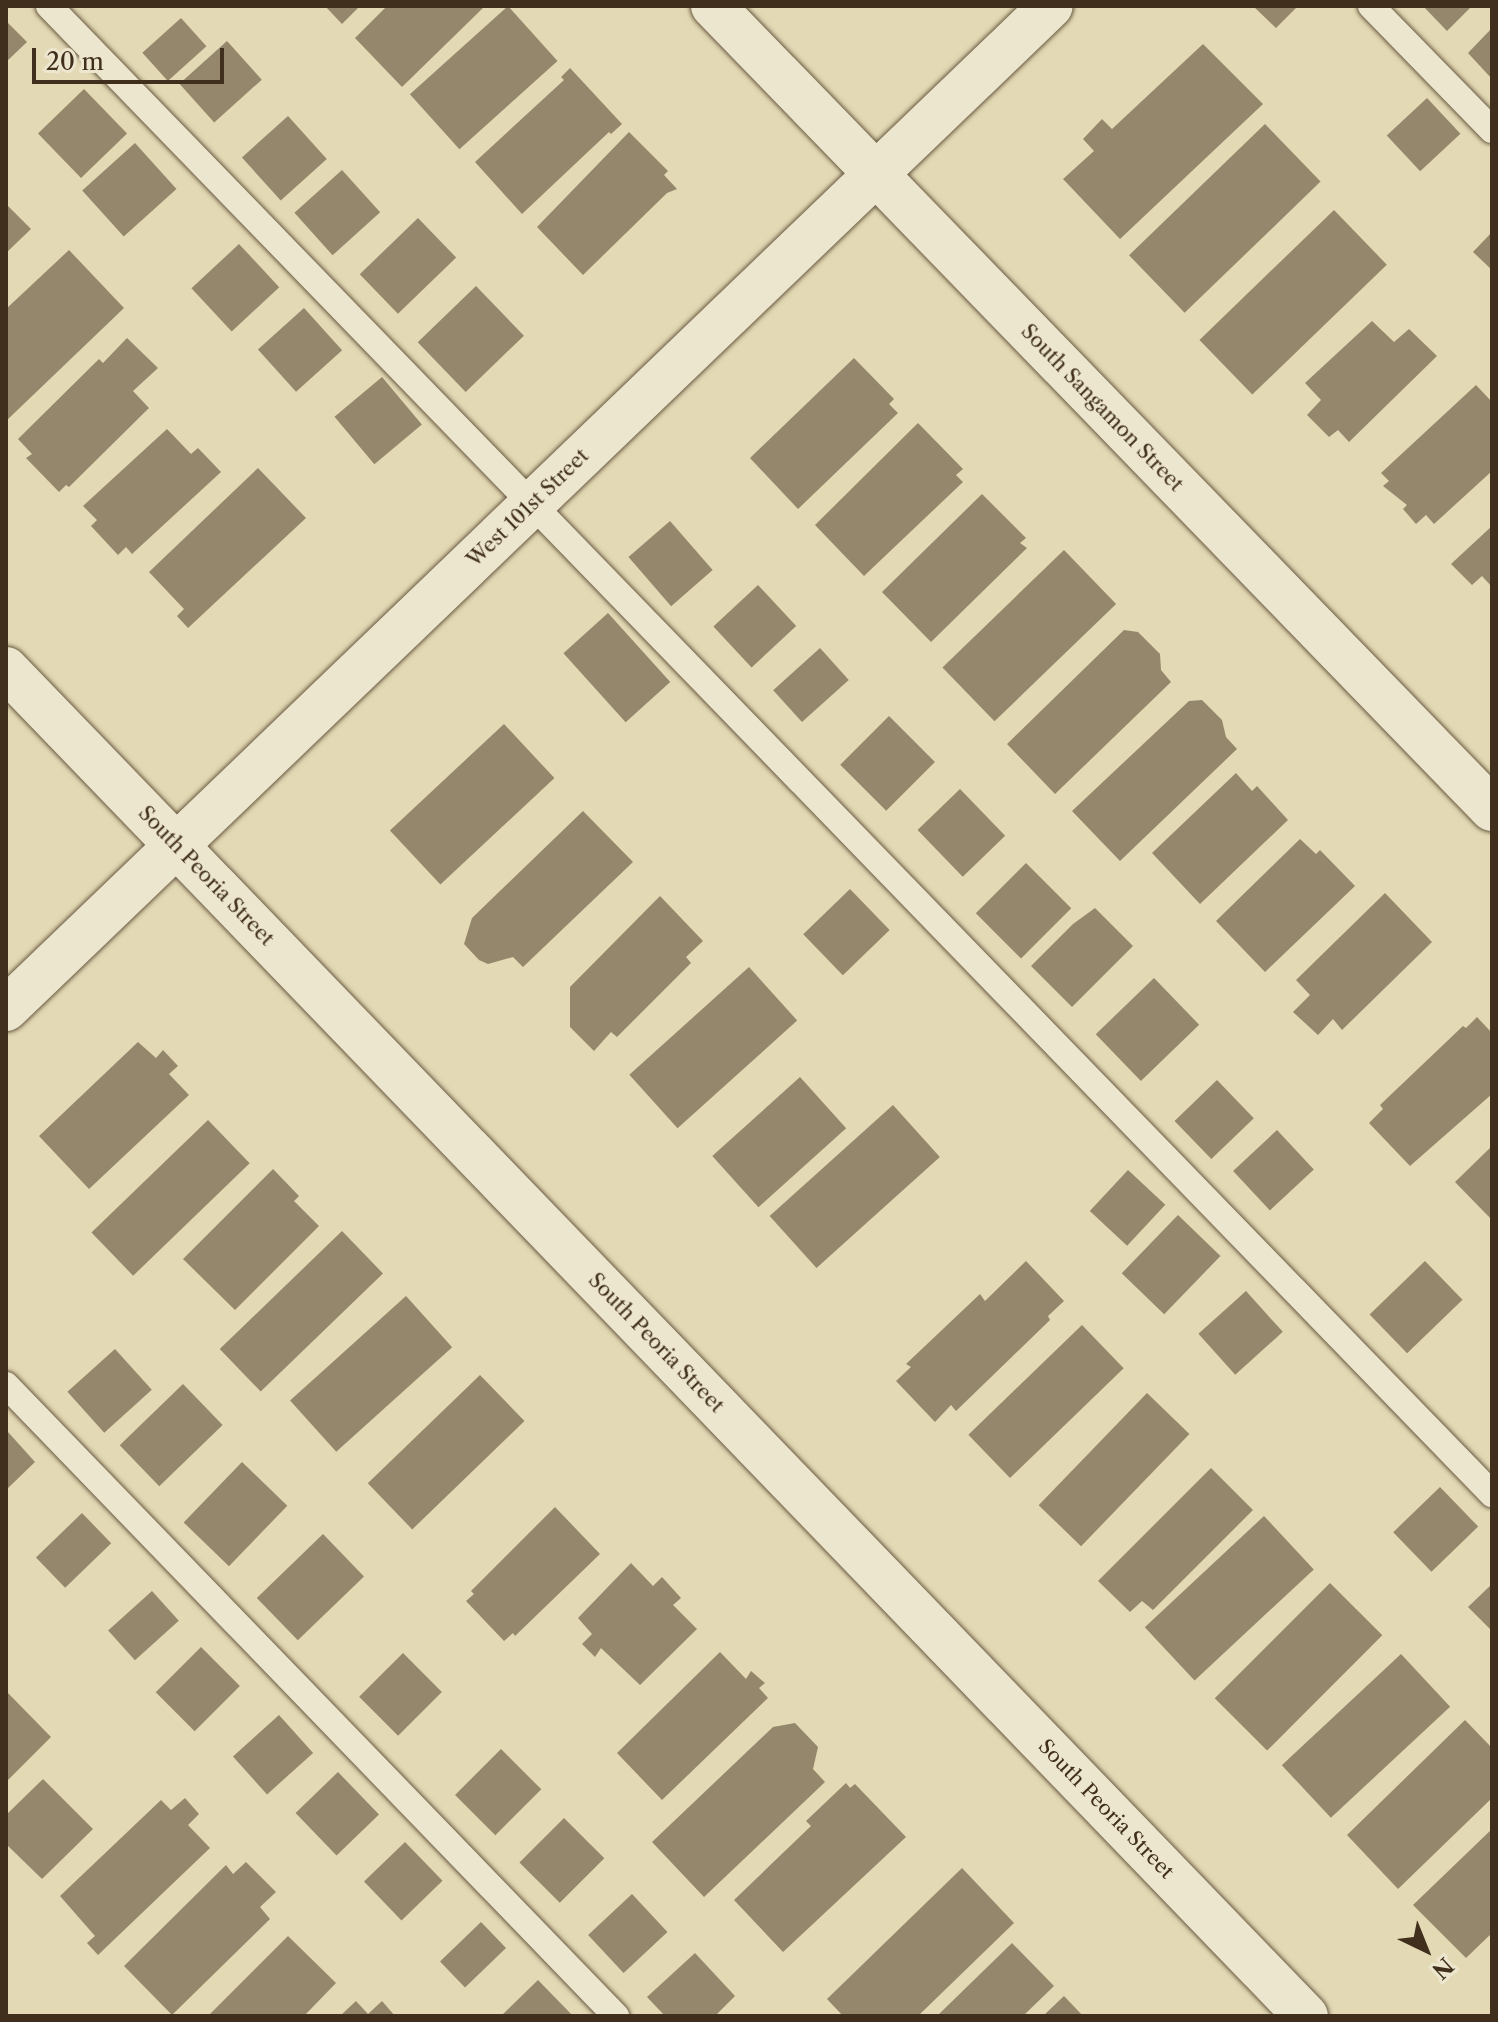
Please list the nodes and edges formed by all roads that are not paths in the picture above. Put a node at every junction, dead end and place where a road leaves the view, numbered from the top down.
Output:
1 (49, 6) edge
2 (713, 6) edge
3 (1051, 6) edge
4 (1371, 6) edge
5 (1492, 130) edge
6 (876, 174) junction
7 (532, 504) junction
8 (6, 669) edge
9 (1492, 809) edge
10 (176, 846) junction
11 (6, 1009) edge
12 (6, 1385) edge
13 (1492, 1494) edge
14 (616, 2016) edge
15 (1306, 2016) edge

1 - 7 lane
2 - 6 street, South Sangamon Street
3 - 6 street, West 101st Street
4 - 5 lane
6 - 7 street, West 101st Street
6 - 9 street, South Sangamon Street
7 - 10 street, West 101st Street
7 - 13 lane
8 - 10 street, South Peoria Street
10 - 11 street, West 101st Street
10 - 15 street, South Peoria Street
12 - 14 lane

